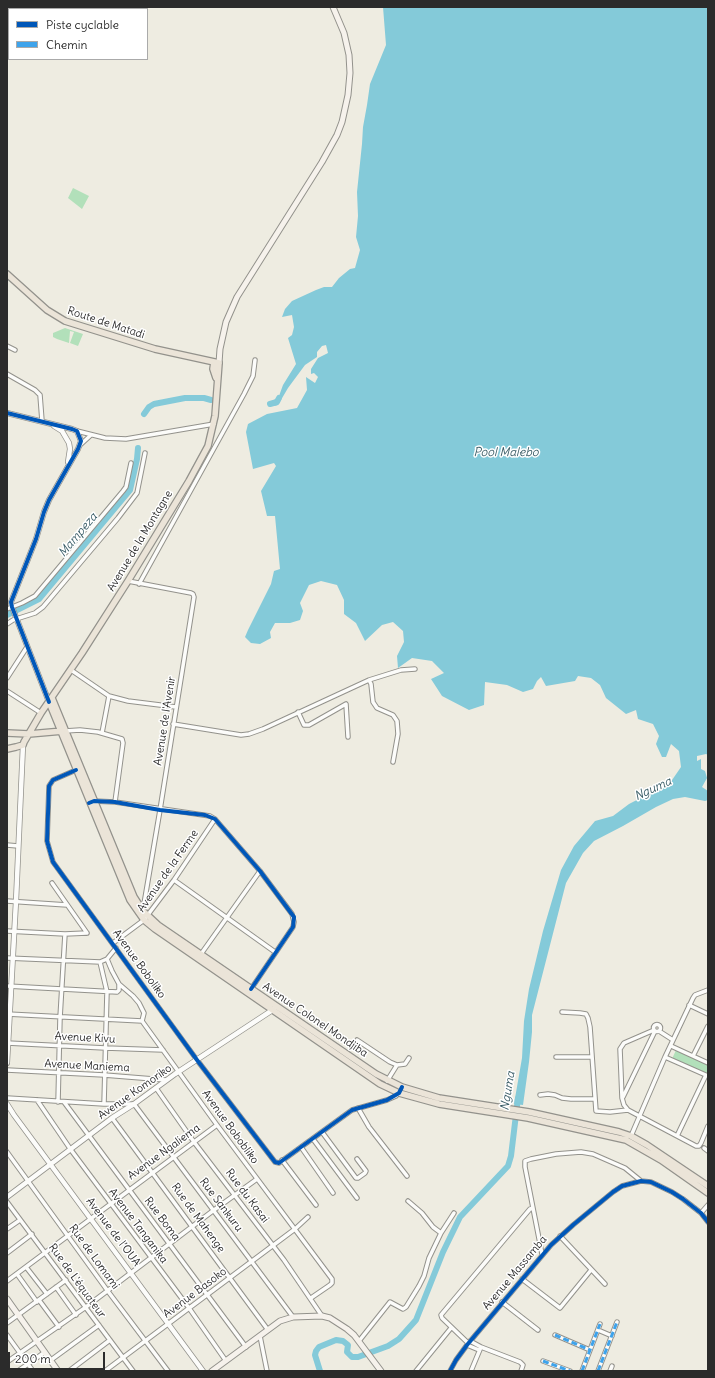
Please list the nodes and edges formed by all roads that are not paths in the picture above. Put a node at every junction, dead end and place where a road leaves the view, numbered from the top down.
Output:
1 (333, 7) edge
2 (7, 269) edge
3 (7, 274) edge
4 (13, 279) junction
5 (7, 346) edge
6 (15, 350) dead end
7 (205, 360) junction
8 (255, 360) dead end
9 (216, 362) junction
10 (213, 369) junction
11 (7, 374) edge
12 (217, 384) junction
13 (7, 413) edge
14 (45, 422) junction
15 (214, 424) junction
16 (77, 432) junction
17 (91, 435) junction
18 (80, 445) junction
19 (146, 453) dead end
20 (131, 463) dead end
21 (66, 468) junction
22 (128, 581) junction
23 (139, 584) junction
24 (10, 606) edge
25 (16, 618) junction
26 (7, 624) edge
27 (27, 646) junction
28 (415, 669) dead end
29 (71, 670) junction
30 (7, 678) edge
31 (369, 680) junction
32 (7, 691) edge
33 (109, 696) junction
34 (51, 700) junction
35 (176, 707) junction
36 (298, 712) junction
37 (41, 714) junction
38 (173, 724) junction
39 (63, 731) junction
40 (7, 733) edge
41 (102, 733) junction
42 (29, 734) junction
43 (348, 737) dead end
44 (23, 745) junction
45 (7, 749) edge
46 (393, 762) dead end
47 (76, 770) junction
48 (92, 802) junction
49 (115, 802) junction
50 (160, 810) junction
51 (215, 820) junction
52 (7, 845) edge
53 (18, 846) junction
54 (260, 871) junction
55 (174, 880) junction
56 (52, 883) dead end
57 (7, 901) edge
58 (16, 901) junction
59 (67, 905) junction
60 (144, 916) junction
61 (226, 919) junction
62 (7, 930) edge
63 (14, 931) junction
64 (65, 934) junction
65 (113, 943) junction
66 (116, 948) junction
67 (275, 952) junction
68 (201, 954) junction
69 (7, 958) edge
70 (13, 959) junction
71 (107, 959) junction
72 (63, 961) junction
73 (100, 962) junction
74 (119, 984) junction
75 (9, 986) edge
76 (62, 989) junction
77 (251, 989) junction
78 (708, 990) edge
79 (107, 992) junction
80 (689, 1005) junction
81 (277, 1006) junction
82 (273, 1011) junction
83 (562, 1012) dead end
84 (9, 1014) edge
85 (708, 1014) edge
86 (60, 1018) junction
87 (106, 1020) junction
88 (142, 1021) junction
89 (708, 1026) edge
90 (656, 1031) junction
91 (357, 1040) dead end
92 (673, 1040) junction
93 (8, 1043) edge
94 (60, 1046) junction
95 (671, 1046) junction
96 (105, 1048) junction
97 (163, 1050) junction
98 (665, 1056) junction
99 (694, 1056) junction
100 (556, 1057) dead end
101 (592, 1057) junction
102 (409, 1058) dead end
103 (198, 1060) junction
104 (7, 1063) edge
105 (708, 1063) edge
106 (396, 1065) junction
107 (7, 1070) edge
108 (178, 1072) junction
109 (59, 1073) junction
110 (104, 1075) junction
111 (707, 1076) edge
112 (166, 1080) junction
113 (388, 1081) junction
114 (156, 1088) junction
115 (400, 1090) junction
116 (540, 1095) dead end
117 (7, 1098) edge
118 (622, 1098) junction
119 (595, 1099) junction
120 (37, 1100) junction
121 (58, 1102) junction
122 (64, 1102) junction
123 (7, 1104) edge
124 (104, 1104) junction
125 (134, 1104) junction
126 (358, 1108) junction
127 (628, 1110) junction
128 (640, 1116) junction
129 (112, 1118) junction
130 (217, 1125) junction
131 (708, 1126) edge
132 (322, 1132) junction
133 (89, 1136) junction
134 (631, 1136) junction
135 (676, 1136) junction
136 (313, 1139) junction
137 (194, 1142) junction
138 (301, 1147) junction
139 (704, 1148) dead end
140 (70, 1150) junction
141 (708, 1151) edge
142 (7, 1152) edge
143 (174, 1157) junction
144 (357, 1159) dead end
145 (282, 1160) junction
146 (50, 1164) junction
147 (153, 1173) junction
148 (407, 1176) dead end
149 (257, 1179) junction
150 (29, 1181) junction
151 (641, 1181) junction
152 (707, 1187) edge
153 (129, 1190) junction
154 (333, 1193) dead end
155 (235, 1195) junction
156 (7, 1197) edge
157 (357, 1198) dead end
158 (408, 1201) dead end
159 (7, 1202) edge
160 (110, 1204) junction
161 (316, 1205) dead end
162 (708, 1205) edge
163 (533, 1208) junction
164 (214, 1210) junction
165 (454, 1213) dead end
166 (701, 1213) junction
167 (308, 1216) dead end
168 (90, 1218) junction
169 (20, 1220) junction
170 (708, 1222) edge
171 (192, 1227) junction
172 (7, 1229) edge
173 (295, 1229) junction
174 (441, 1233) junction
175 (32, 1234) junction
176 (68, 1236) junction
177 (560, 1236) junction
178 (169, 1244) junction
179 (273, 1245) junction
180 (7, 1253) edge
181 (45, 1253) junction
182 (542, 1254) junction
183 (151, 1258) junction
184 (252, 1261) junction
185 (26, 1267) junction
186 (591, 1270) junction
187 (131, 1272) junction
188 (17, 1274) junction
189 (230, 1278) junction
190 (522, 1279) junction
191 (66, 1280) junction
192 (7, 1281) edge
193 (604, 1284) dead end
194 (56, 1287) junction
195 (107, 1290) junction
196 (47, 1294) junction
197 (207, 1295) junction
198 (311, 1298) junction
199 (7, 1299) edge
200 (38, 1301) junction
201 (502, 1302) junction
202 (86, 1307) junction
203 (189, 1308) junction
204 (18, 1315) junction
205 (76, 1315) junction
206 (322, 1316) junction
207 (293, 1317) junction
208 (617, 1322) dead end
209 (7, 1323) edge
210 (168, 1323) junction
211 (600, 1324) dead end
212 (99, 1325) junction
213 (59, 1327) junction
214 (451, 1328) junction
215 (268, 1330) junction
216 (538, 1330) dead end
217 (598, 1330) junction
218 (7, 1335) edge
219 (555, 1335) dead end
220 (260, 1336) junction
221 (612, 1336) junction
222 (110, 1340) junction
223 (146, 1341) junction
224 (359, 1341) junction
225 (38, 1342) junction
226 (469, 1343) junction
227 (246, 1347) junction
228 (480, 1349) junction
229 (590, 1350) junction
230 (45, 1352) junction
231 (21, 1354) junction
232 (123, 1358) junction
233 (51, 1360) junction
234 (226, 1361) junction
235 (543, 1361) dead end
236 (7, 1362) edge
237 (28, 1364) junction
238 (612, 1366) dead end
239 (18, 1371) edge
240 (33, 1371) edge
241 (58, 1371) edge
242 (69, 1371) edge
243 (105, 1371) edge
244 (133, 1371) edge
245 (168, 1371) edge
246 (203, 1371) edge
247 (212, 1371) edge
248 (267, 1371) edge
249 (381, 1371) edge
250 (416, 1371) edge
251 (450, 1371) edge
252 (471, 1371) edge
253 (521, 1371) edge
254 (570, 1371) edge
255 (582, 1371) edge
256 (598, 1371) edge
257 (610, 1371) edge

1 - 9 main road
2 - 4 main road, Route de Matadi
3 - 4 main road, Route de Matadi
4 - 7 main road, Route de Matadi
5 - 6 street
7 - 9 main road
7 - 10 main road
8 - 23 street
9 - 10 main road, Avenue de la Montagne
9 - 12 main road, Avenue de la Montagne
10 - 12 main road, Avenue de la Montagne
11 - 14 street
12 - 15 main road, Avenue de la Montagne
13 - 14 street
14 - 16 street
14 - 21 street
15 - 17 street
15 - 22 main road, Avenue de la Montagne
16 - 17 street
16 - 18 street
17 - 18 street
18 - 21 street
19 - 25 street
20 - 24 street
21 - 24 street
22 - 23 street, Avenue de l'Avenir
22 - 29 main road, Avenue de la Montagne
23 - 35 street, Avenue de l'Avenir
24 - 25 street
25 - 26 street
25 - 27 street
27 - 30 street
27 - 34 street
28 - 31 street
29 - 33 street
29 - 34 main road, Avenue de la Montagne
31 - 36 street
31 - 46 street
32 - 37 street
33 - 35 street
33 - 41 street
34 - 37 main road, Avenue de la Montagne
34 - 39 main road, Avenue Colonel Mondjiba
35 - 38 street, Avenue de l'Avenir
36 - 38 street
36 - 43 street
37 - 42 main road, Avenue de la Montagne
38 - 50 street, Avenue de l'Avenir
39 - 41 street
39 - 42 main road
39 - 47 main road, Avenue Colonel Mondjiba
39 - 48 main road, Avenue Colonel Mondjiba
40 - 42 main road
41 - 49 street
42 - 44 main road, Avenue de la Montagne
44 - 45 main road
44 - 53 street
47 - 48 main road, Avenue Colonel Mondjiba
47 - 65 street, Avenue Boboliko
48 - 49 street
48 - 60 main road, Avenue Colonel Mondjiba
49 - 50 street
50 - 51 street
50 - 60 street, Avenue de l'Avenir
51 - 54 street
51 - 55 street, Avenue de la Ferme
52 - 53 street
53 - 58 street
54 - 61 street
54 - 67 street
55 - 60 street, Avenue de la Ferme
55 - 61 street
56 - 59 street
57 - 58 street
58 - 59 street
58 - 63 street
59 - 64 street
60 - 65 street, Avenue de la Ferme
60 - 68 main road, Avenue Colonel Mondjiba
60 - 82 main road, Avenue Colonel Mondjiba
61 - 67 street
61 - 68 street
62 - 63 street
63 - 64 street
63 - 70 street
64 - 72 street
65 - 66 street, Avenue Boboliko
66 - 71 street
66 - 103 street, Avenue Boboliko
67 - 77 street
68 - 77 main road, Avenue Colonel Mondjiba
69 - 70 street
70 - 72 street
70 - 75 street
71 - 73 street
71 - 74 street, Avenue Bobobliko
72 - 73 street
72 - 76 street
73 - 79 street
74 - 79 street
74 - 88 street, Avenue Bobobliko
75 - 76 street
75 - 84 street
76 - 79 street
76 - 86 street
77 - 81 main road, Avenue Colonel Mondjiba
78 - 80 street
79 - 87 street
80 - 85 street
80 - 92 street
81 - 82 street, Avenue Komoriko
81 - 113 main road, Avenue Colonel Mondjiba
82 - 103 street, Avenue Komoriko
82 - 115 main road, Avenue Colonel Mondjiba
83 - 101 street
84 - 86 street
84 - 93 street
86 - 87 street
86 - 94 street
87 - 88 street
87 - 96 street
88 - 97 street, Avenue Bobobliko
89 - 99 street
90 - 92 street
90 - 118 street
90 - 118 street
91 - 106 street
92 - 95 street
93 - 94 street, Avenue Kivu
93 - 104 street
94 - 96 street, Avenue Kivu
94 - 109 street
95 - 98 street
95 - 99 street
96 - 97 street, Avenue Kivu
96 - 110 street
97 - 108 street, Avenue Bobobliko
98 - 111 street
98 - 128 street
99 - 105 street
100 - 101 street
101 - 119 street
102 - 106 street
103 - 108 street, Avenue Komoriko
103 - 145 street, Avenue Boboliko
106 - 113 street
107 - 109 street, Avenue Maniema
108 - 112 street, Avenue Komoriko
108 - 130 street, Avenue Bobobliko
109 - 110 street, Avenue Maniema
109 - 121 street
110 - 112 street, Avenue Maniema
110 - 124 street
111 - 135 street
112 - 114 street, Avenue Komoriko
113 - 115 main road, Avenue Colonel Mondjiba
114 - 125 street, Avenue Komoriko
114 - 137 street, Rue du Kasai
115 - 126 street
115 - 134 main road, Avenue Colonel Mondjiba
115 - 152 main road, Avenue Colonel Mondjiba
116 - 119 street
117 - 120 street
118 - 127 street
119 - 127 street
120 - 121 street
120 - 140 street, Avenue Tanganika
121 - 122 street
122 - 124 street
122 - 133 street, Rue Boma
123 - 146 street, Avenue de l’OUA
124 - 125 street
125 - 129 street, Avenue Komoriko
125 - 143 street, Rue Sankuru
126 - 132 street
126 - 148 street
127 - 128 street
128 - 134 street
128 - 135 street
129 - 133 street, Avenue Komoriko
129 - 147 street, Rue de Mahenge
130 - 137 street, Avenue Ngaliema
130 - 149 street, Avenue Bobobliko
131 - 135 street
132 - 136 street
132 - 144 street
133 - 140 street, Avenue Komoriko
133 - 153 street, Rue Boma
134 - 152 main road, Avenue Colonel Mondjiba
136 - 138 street
136 - 157 street
137 - 143 street, Avenue Ngaliema
137 - 155 street, Rue du Kasai
138 - 145 street
138 - 154 street
139 - 141 street
140 - 146 street, Avenue Komoriko
140 - 160 street, Avenue Tanganika
142 - 150 street, Rue de Lomami
143 - 147 street, Avenue Ngaliema
143 - 164 street, Rue Sankuru
145 - 161 street
146 - 150 street, Avenue Komoriko
146 - 168 street, Avenue de l’OUA
147 - 153 street, Avenue Ngaliema
147 - 171 street, Rue de Mahenge
149 - 155 street
149 - 173 street, Avenue Bobobliko
150 - 156 street, Avenue Komoriko
150 - 176 street, Rue de Lomami
151 - 163 street
151 - 166 street
151 - 177 street, Avenue Massamba
153 - 160 street, Avenue Ngaliema
153 - 178 street, Rue Boma
155 - 164 street
155 - 179 street, Rue du Kasai
158 - 174 street
159 - 169 street, Rue de L'équateur
160 - 168 street, Avenue Ngaliema
160 - 183 street, Avenue Tanganika
162 - 166 street
163 - 182 street
163 - 214 street
164 - 171 street
164 - 184 street, Rue Sankuru
165 - 174 street
166 - 170 street
167 - 173 street, Avenue Basoko
168 - 176 street, Avenue Ngaliema
168 - 187 street, Avenue de l’OUA
169 - 172 street
169 - 175 street, Rue de L'équateur
171 - 178 street
171 - 189 street, Rue de Mahenge
173 - 179 street, Avenue Basoko
173 - 198 street, Avenue Bobobliko
174 - 224 street
175 - 180 street
175 - 181 street, Rue de L'équateur
176 - 181 street, Avenue Ngaliema
176 - 195 street, Rue de Lomami
177 - 182 street, Avenue Massamba
177 - 186 street
178 - 183 street
178 - 197 street, Rue Boma
179 - 184 street, Avenue Basoko
179 - 198 street, Rue du Kasai
181 - 185 street, Avenue Ngaliema
181 - 191 street, Rue de L'équateur
182 - 190 street, Avenue Massamba
183 - 187 street
183 - 203 street, Avenue Tanganika
184 - 189 street, Avenue Basoko
184 - 207 street, Rue Sankuru
185 - 188 street, Avenue Ngaliema
185 - 196 street
186 - 190 street
186 - 193 street
187 - 195 street
187 - 210 street, Avenue de l’OUA
188 - 192 street, Avenue Ngaliema
188 - 200 street
189 - 197 street, Avenue Basoko
189 - 215 street, Rue de Mahenge
190 - 201 street, Avenue Massamba
191 - 194 street
191 - 202 street, Rue de L'équateur
194 - 196 street
194 - 205 street
195 - 202 street
195 - 223 street, Rue de Lomami
196 - 200 street
197 - 203 street, Avenue Basoko
197 - 227 street, Rue Boma
198 - 206 street, Rue du Kasai
199 - 204 main road
200 - 204 street
200 - 213 street
201 - 216 street
201 - 226 street, Avenue Massamba
202 - 205 street
202 - 212 street, Rue de L'équateur
203 - 210 street, Avenue Basoko
203 - 234 street, Avenue Tanganika
204 - 209 street
204 - 225 main road
205 - 213 street
206 - 207 main road
206 - 224 main road
207 - 215 main road
208 - 221 street
210 - 223 street, Avenue Basoko
210 - 246 street, Avenue de l’OUA
211 - 217 street
212 - 222 street, Rue de L'équateur
212 - 233 street
213 - 225 street
214 - 226 street
214 - 250 street
215 - 220 main road
217 - 221 street
217 - 229 street
218 - 231 street
219 - 229 street
220 - 227 main road
220 - 248 street
221 - 256 street
222 - 232 street, Rue de L'équateur
222 - 242 street
223 - 232 street, Avenue Basoko
223 - 245 street, Rue de Lomami
224 - 249 main road
225 - 230 main road
225 - 231 street
226 - 228 street
226 - 251 street, Avenue Massamba
227 - 234 main road
228 - 252 street
228 - 253 street
229 - 255 street
230 - 233 main road
230 - 237 street
231 - 236 street
231 - 237 street
232 - 243 street, Avenue Basoko
232 - 244 street, Rue de L'équateur
233 - 241 main road
234 - 247 main road
235 - 254 street
237 - 239 street
237 - 240 street
238 - 257 street

